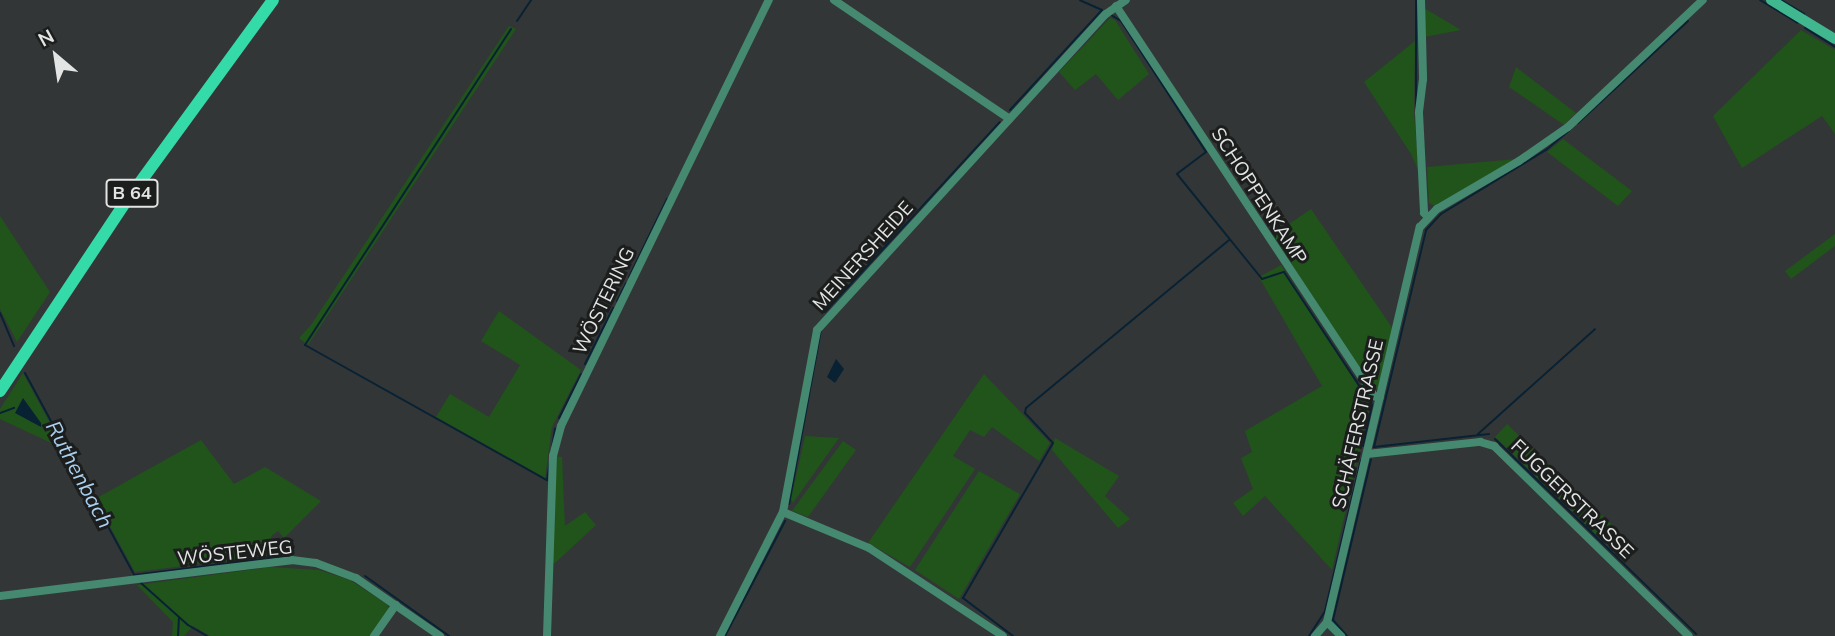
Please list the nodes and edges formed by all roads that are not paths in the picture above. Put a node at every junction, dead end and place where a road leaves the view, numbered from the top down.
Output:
1 (273, 0) edge
2 (769, 0) edge
3 (834, 0) edge
4 (1126, 0) edge
5 (1421, 0) edge
6 (1703, 0) edge
7 (1771, 0) edge
8 (1116, 6) junction
9 (1835, 39) edge
10 (1010, 119) junction
11 (1428, 217) junction
12 (0, 391) edge
13 (1380, 398) junction
14 (1367, 454) junction
15 (783, 512) junction
16 (0, 596) edge
17 (396, 605) junction
18 (1327, 622) junction
19 (374, 636) edge
20 (440, 636) edge
21 (547, 636) edge
22 (720, 636) edge
23 (1003, 636) edge
24 (1315, 636) edge
25 (1341, 636) edge
26 (1689, 636) edge

1 - 12 main road, B 64
2 - 21 street, WÖSTERING
3 - 10 street
4 - 8 street, MEINERSHEIDE
5 - 11 street
6 - 11 street
7 - 9 main road
8 - 10 street, MEINERSHEIDE
8 - 13 street, SCHOPPENKAMP
10 - 15 street, MEINERSHEIDE
11 - 13 street, SCHÄFERSTRASSE
13 - 14 street, SCHÄFERSTRASSE
14 - 18 street, SCHÄFERSTRASSE
14 - 26 street, FUGGERSTRASSE
15 - 22 street, MEINERSHEIDE
15 - 23 street
16 - 17 street, WÖSTEWEG
17 - 19 street
17 - 20 street, WÖSTEWEG
18 - 24 street, SCHÄFERSTRASSE
18 - 25 street

